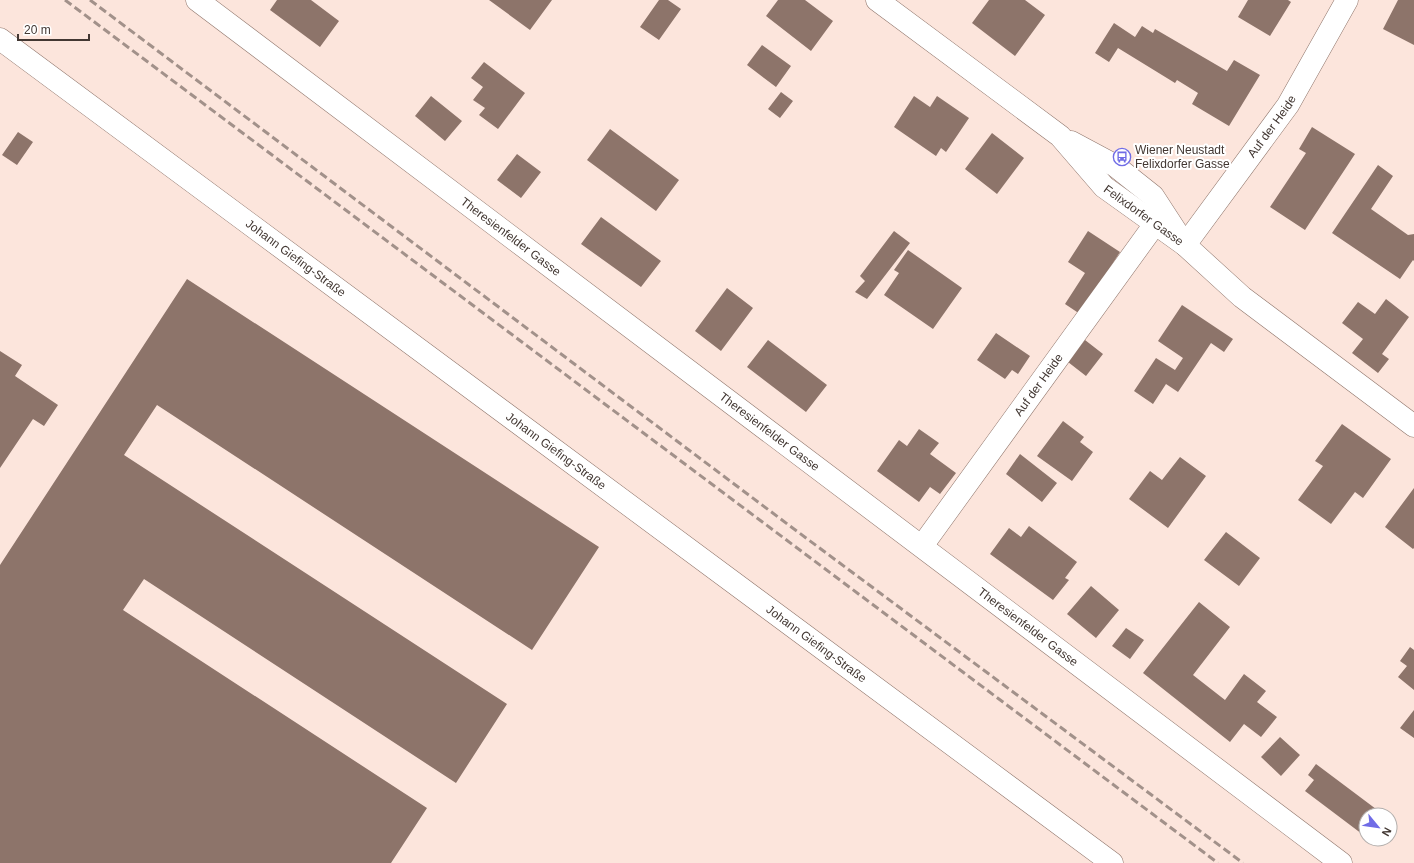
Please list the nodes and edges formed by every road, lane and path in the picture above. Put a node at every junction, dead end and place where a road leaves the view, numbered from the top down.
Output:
1 (197, 0) edge
2 (1347, 0) edge
3 (885, 2) edge
4 (0, 39) edge
5 (1060, 136) junction
6 (1155, 224) junction
7 (1185, 245) junction
8 (1414, 426) edge
9 (922, 546) junction
10 (1112, 863) edge
11 (1341, 863) edge

1 - 9 street, Theresienfelder Gasse
2 - 7 street, Auf der Heide
3 - 5 street, Felixdorfer Gasse
4 - 10 street, Johann Giefing-Straße
5 - 6 street, Felixdorfer Gasse
5 - 7 street
6 - 7 street, Felixdorfer Gasse
6 - 9 street, Auf der Heide
7 - 8 street, Felixdorfer Gasse
9 - 11 street, Theresienfelder Gasse

